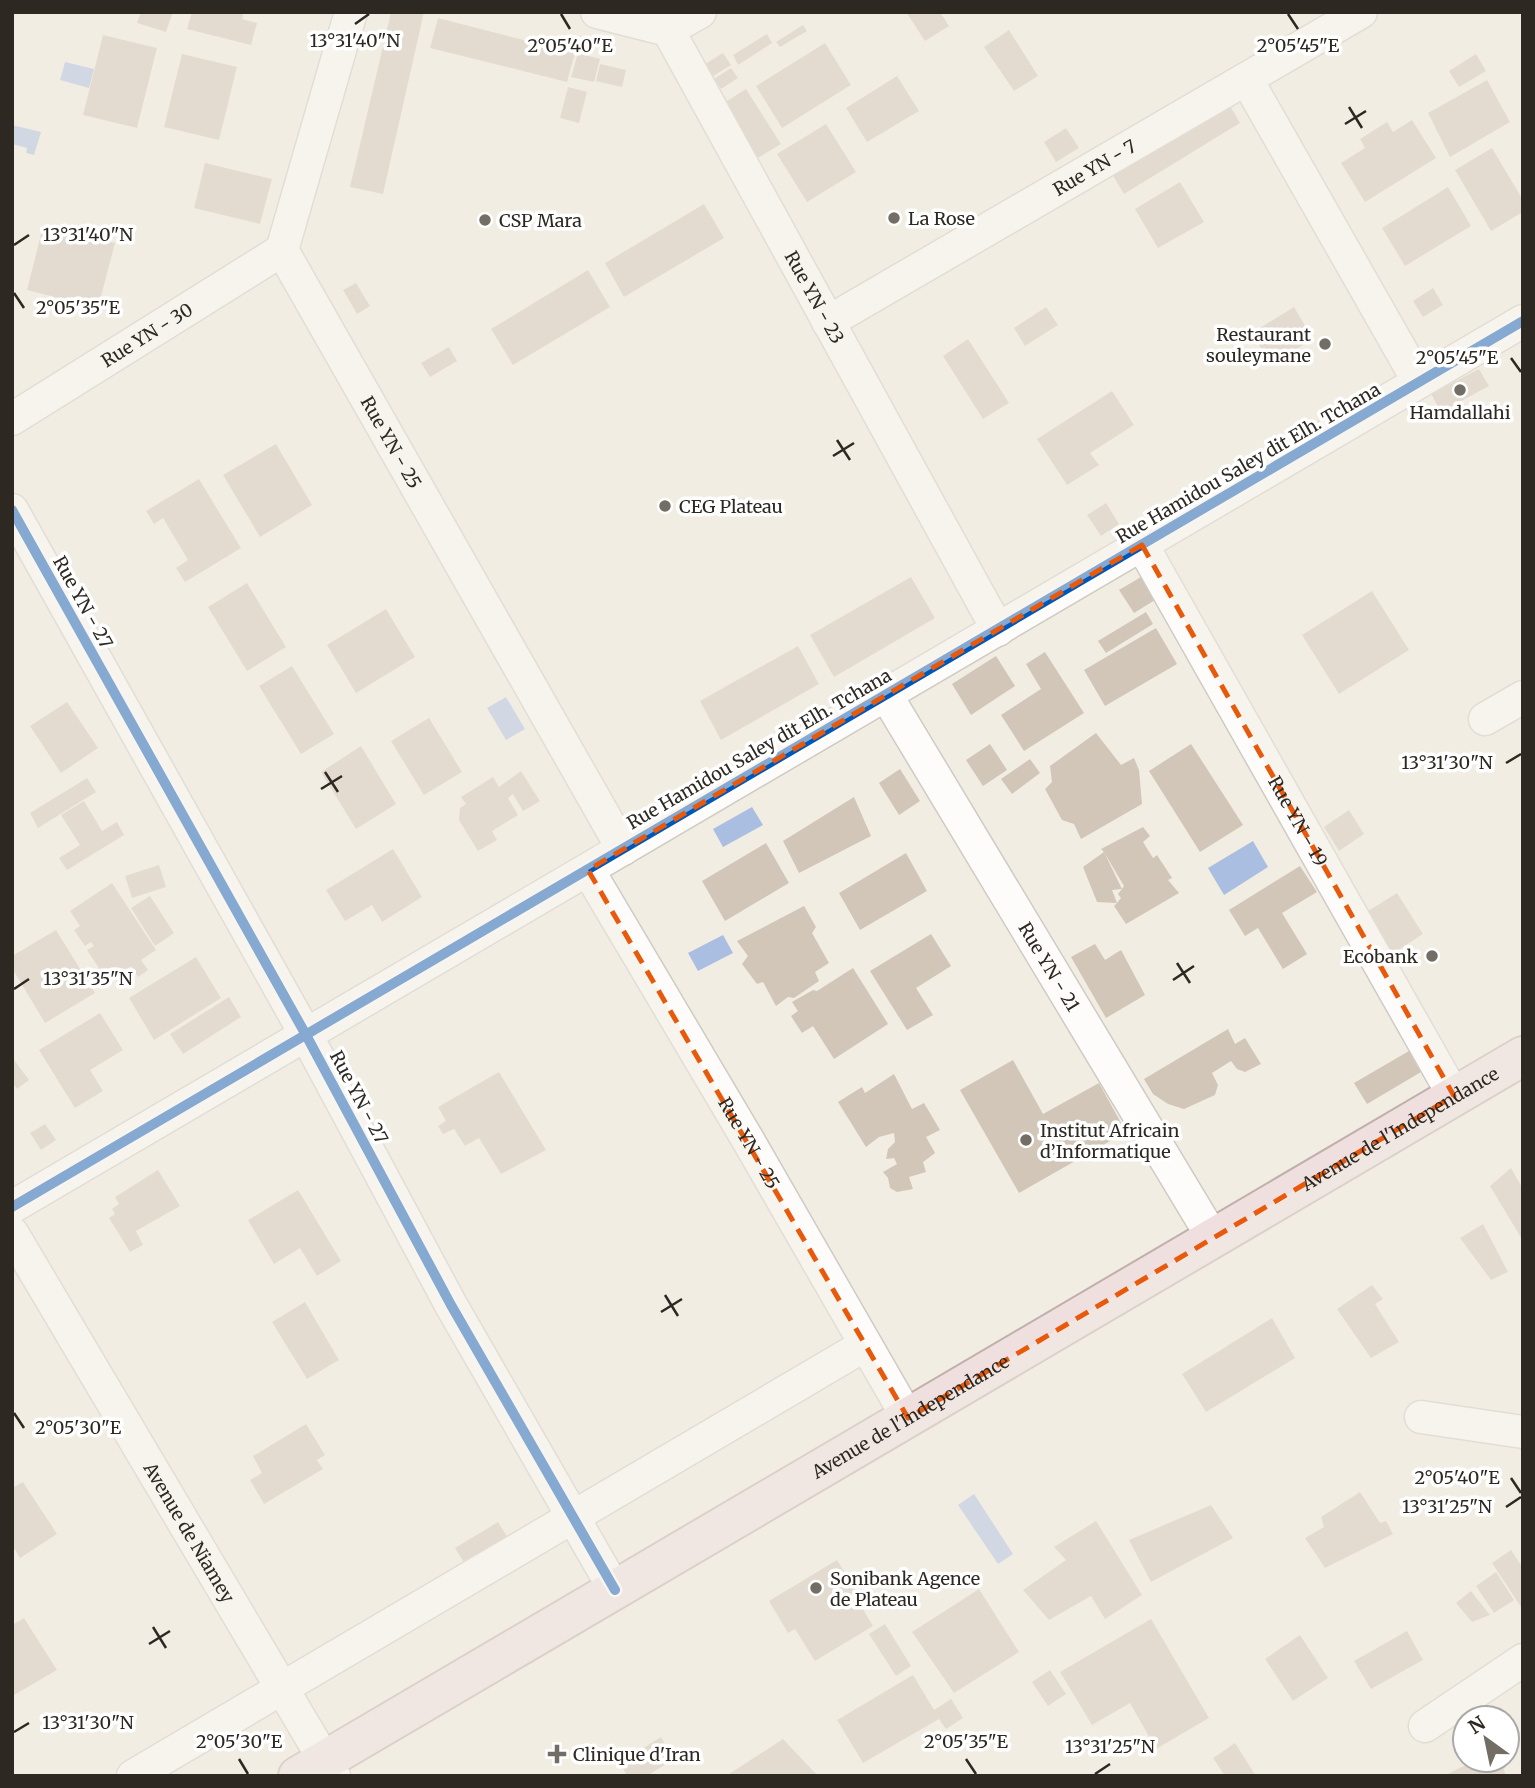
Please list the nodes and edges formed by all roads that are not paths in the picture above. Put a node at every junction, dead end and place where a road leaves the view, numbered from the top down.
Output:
1 (351, 12) edge
2 (597, 12) edge
3 (700, 12) edge
4 (1361, 12) edge
5 (668, 30) junction
6 (1247, 80) junction
7 (282, 250) junction
8 (1523, 321) edge
9 (828, 322) junction
10 (1419, 382) junction
11 (12, 419) edge
12 (12, 510) edge
13 (1142, 545) junction
14 (998, 630) junction
15 (886, 695) junction
16 (1523, 697) edge
17 (1485, 719) dead end
18 (623, 849) junction
19 (588, 870) junction
20 (306, 1035) junction
21 (1523, 1056) edge
22 (1454, 1096) junction
23 (12, 1207) edge
24 (12, 1233) edge
25 (1213, 1238) junction
26 (865, 1345) junction
27 (1421, 1417) dead end
28 (908, 1418) junction
29 (1523, 1433) edge
30 (573, 1516) junction
31 (615, 1590) junction
32 (1523, 1660) edge
33 (281, 1687) junction
34 (1425, 1726) dead end
35 (319, 1771) edge
36 (133, 1776) edge

1 - 7 street
2 - 5 street
3 - 5 street
4 - 6 street, Rue YN - 7
5 - 9 street, Rue YN - 23
6 - 9 street, Rue YN - 7
6 - 10 street
7 - 11 street, Rue YN - 30
7 - 18 street, Rue YN - 25
8 - 10 street, Rue Hamidou Saley dit Elh. Tchana
9 - 14 street, Rue YN - 23
10 - 13 street, Rue Hamidou Saley dit Elh. Tchana
12 - 20 street, Rue YN - 27
13 - 14 street, Rue Hamidou Saley dit Elh. Tchana
13 - 22 street, Rue YN - 19
14 - 15 street, Rue Hamidou Saley dit Elh. Tchana
15 - 18 street, Rue Hamidou Saley dit Elh. Tchana
15 - 25 street, Rue YN - 21
16 - 17 street
18 - 19 street, Rue Hamidou Saley dit Elh. Tchana
19 - 20 street, Rue Hamidou Saley dit Elh. Tchana
19 - 26 street, Rue YN - 25
20 - 23 street, Rue Hamidou Saley dit Elh. Tchana
20 - 30 street, Rue YN - 27
21 - 22 highway, Avenue de l'Independance
22 - 25 highway, Avenue de l'Independance
24 - 33 street, Avenue de Niamey
25 - 28 highway, Avenue de l'Independance
26 - 28 street, Rue YN - 25
26 - 30 street
27 - 29 street
28 - 31 highway, Avenue de l'Independance
30 - 31 street, Rue YN - 27
30 - 33 street
31 - 35 highway, Avenue de l'Independance
32 - 34 street
33 - 35 street, Avenue de Niamey
33 - 36 street

